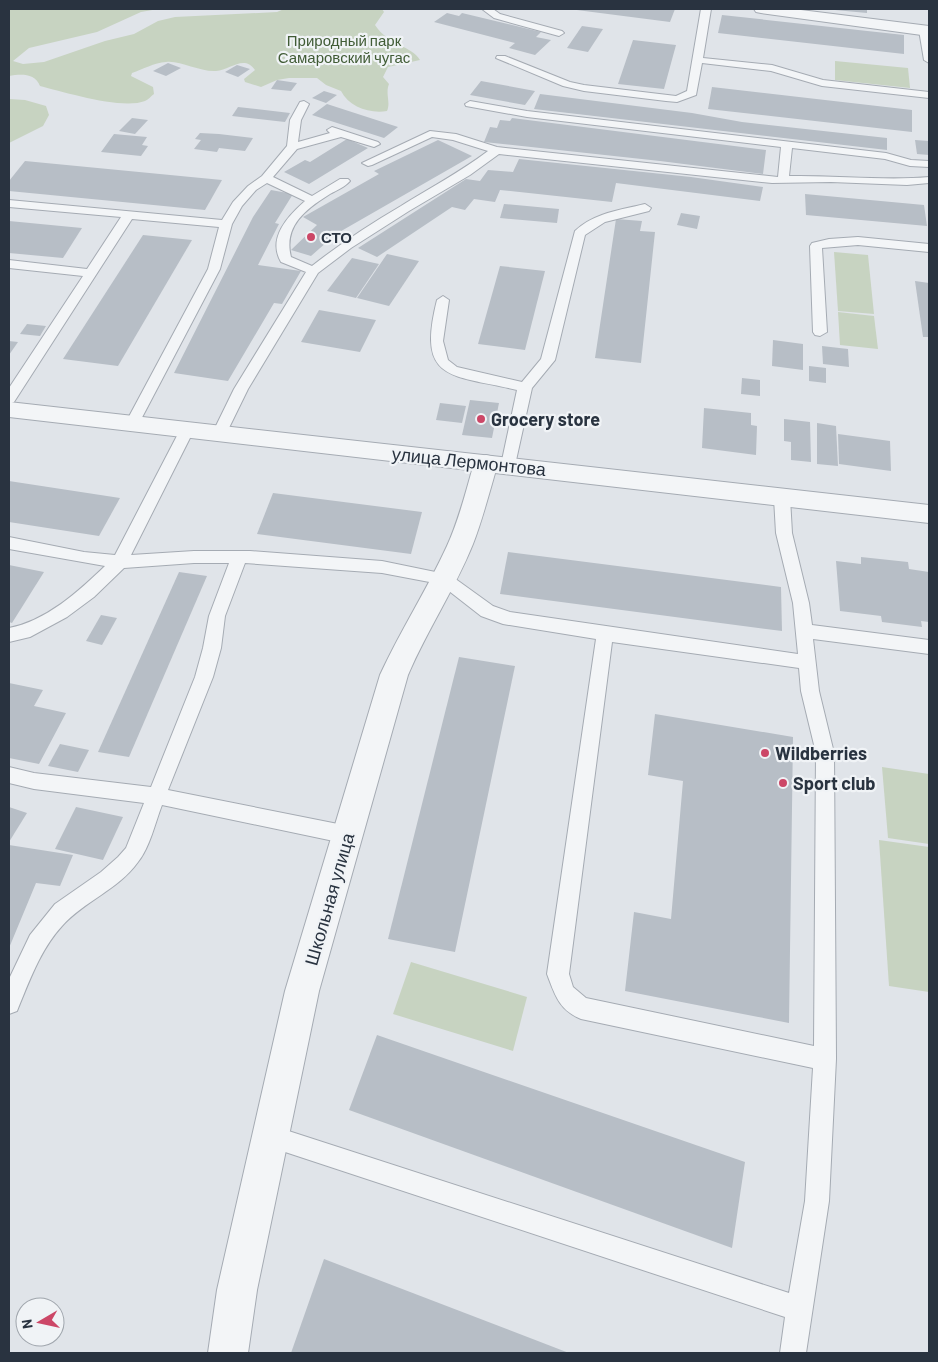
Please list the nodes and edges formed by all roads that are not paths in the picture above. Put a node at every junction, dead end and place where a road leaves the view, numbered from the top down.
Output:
1 (487, 9) edge
2 (706, 9) edge
3 (761, 9) edge
4 (927, 31) edge
5 (559, 33) dead end
6 (501, 58) dead end
7 (698, 60) junction
8 (929, 60) edge
9 (929, 95) edge
10 (304, 104) dead end
11 (470, 104) dead end
12 (330, 129) dead end
13 (342, 133) junction
14 (374, 144) dead end
15 (787, 145) junction
16 (293, 147) junction
17 (498, 150) junction
18 (368, 163) dead end
19 (929, 164) edge
20 (266, 178) junction
21 (783, 180) junction
22 (929, 180) edge
23 (344, 181) dead end
24 (312, 200) junction
25 (9, 203) edge
26 (645, 208) dead end
27 (128, 216) junction
28 (226, 224) junction
29 (929, 248) edge
30 (9, 264) edge
31 (314, 271) junction
32 (91, 272) junction
33 (443, 300) dead end
34 (820, 332) dead end
35 (525, 387) junction
36 (9, 399) edge
37 (9, 409) edge
38 (132, 424) junction
39 (187, 430) junction
40 (219, 434) junction
41 (497, 464) junction
42 (782, 498) junction
43 (929, 514) edge
44 (9, 542) edge
45 (238, 557) junction
46 (120, 562) junction
47 (444, 579) junction
48 (804, 631) junction
49 (605, 634) junction
50 (9, 635) edge
51 (929, 647) edge
52 (807, 662) junction
53 (9, 775) edge
54 (157, 796) junction
55 (348, 835) junction
56 (9, 1003) edge
57 (826, 1059) junction
58 (270, 1136) junction
59 (798, 1309) junction
60 (228, 1353) edge
61 (793, 1353) edge

1 - 5 lane
2 - 7 lane
3 - 4 street
4 - 8 lane
6 - 7 lane
7 - 9 lane
10 - 16 lane
11 - 15 lane
12 - 13 lane
13 - 14 lane
13 - 16 lane
15 - 19 lane
15 - 21 lane
16 - 20 lane
17 - 18 lane
17 - 21 lane
17 - 31 lane
20 - 24 lane
20 - 28 lane
21 - 22 lane
23 - 24 lane
24 - 31 lane
25 - 27 lane
26 - 35 lane
27 - 28 lane
27 - 32 lane
28 - 38 lane
29 - 34 lane
30 - 32 lane
31 - 40 lane
32 - 36 lane
33 - 35 lane
35 - 41 lane
37 - 38 street, улица Лермонтова
38 - 39 street, улица Лермонтова
39 - 40 street, улица Лермонтова
39 - 46 lane
40 - 41 street, улица Лермонтова
41 - 42 street, улица Лермонтова
41 - 47 street, Школьная улица
42 - 43 street, улица Лермонтова
42 - 48 lane
44 - 46 lane
45 - 46 lane
45 - 47 lane
45 - 54 lane
46 - 50 lane
47 - 49 lane
47 - 55 street, Школьная улица
48 - 51 lane
48 - 52 lane
49 - 52 lane
49 - 57 lane
52 - 57 lane
53 - 54 lane
54 - 55 lane
54 - 56 lane
55 - 58 street, Школьная улица
57 - 59 lane
58 - 59 lane
58 - 60 street, Школьная улица
59 - 61 lane

